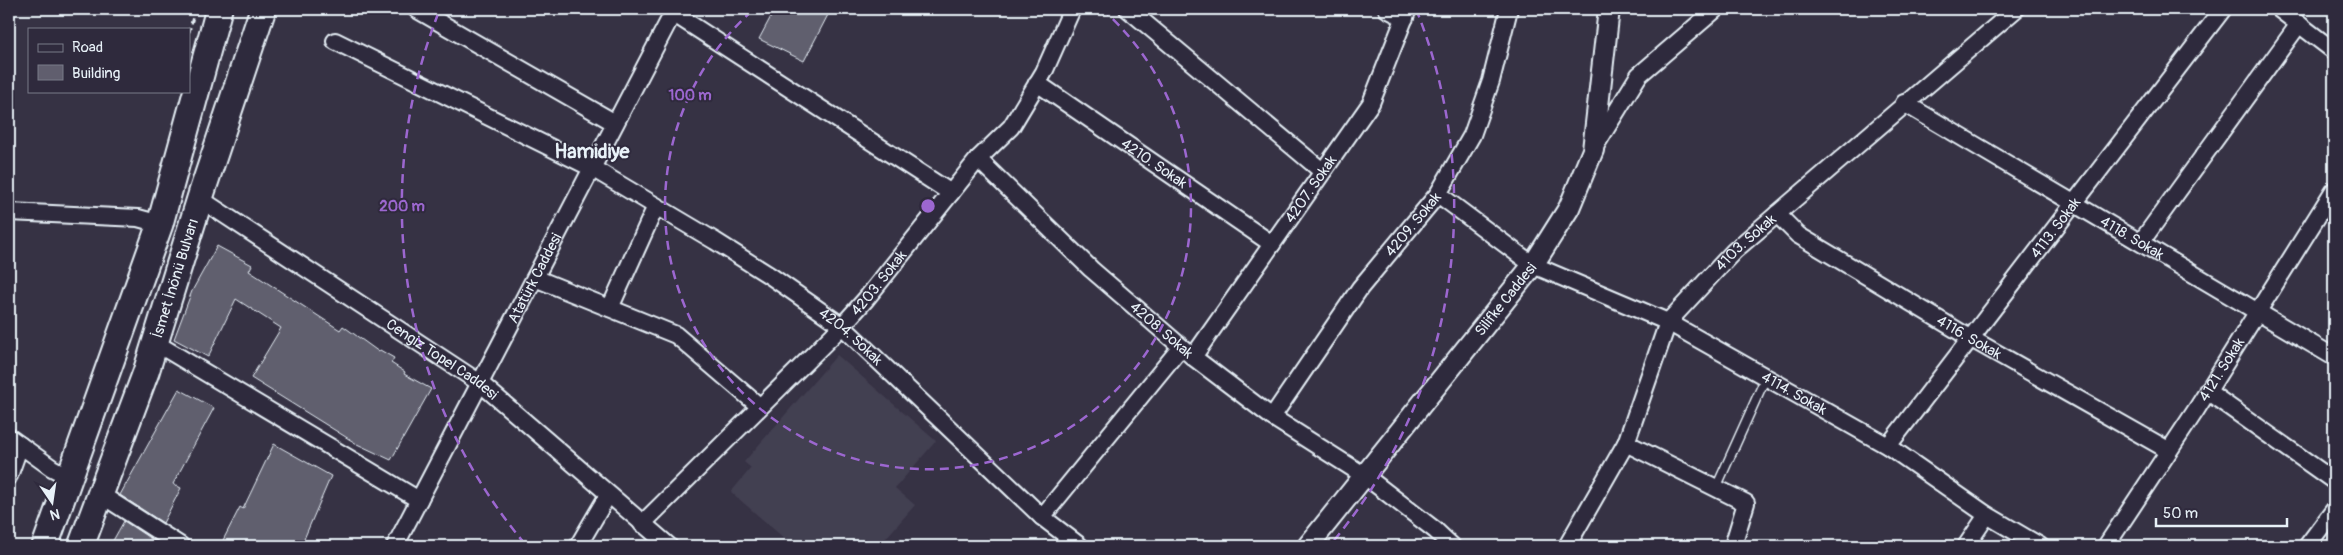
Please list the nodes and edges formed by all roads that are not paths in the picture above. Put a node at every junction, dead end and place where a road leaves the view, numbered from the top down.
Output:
1 (219, 9) edge
2 (263, 9) edge
3 (416, 9) edge
4 (1072, 9) edge
5 (1128, 9) edge
6 (1387, 9) edge
7 (1510, 9) edge
8 (1609, 9) edge
9 (1716, 9) edge
10 (2016, 9) edge
11 (2223, 9) edge
12 (2279, 9) edge
13 (674, 11) edge
14 (1407, 13) edge
15 (2298, 24) junction
16 (335, 40) dead end
17 (2334, 50) edge
18 (1037, 83) junction
19 (1904, 103) junction
20 (615, 123) junction
21 (1593, 150) junction
22 (978, 159) junction
23 (592, 168) junction
24 (1322, 171) junction
25 (2334, 190) edge
26 (202, 192) junction
27 (951, 193) junction
28 (1438, 194) junction
29 (2074, 203) junction
30 (656, 206) junction
31 (9, 212) edge
32 (1776, 214) junction
33 (160, 224) junction
34 (2141, 242) junction
35 (1272, 244) junction
36 (1533, 265) junction
37 (535, 278) junction
38 (610, 308) junction
39 (2258, 311) junction
40 (1668, 322) junction
41 (842, 326) junction
42 (1970, 338) junction
43 (154, 342) junction
44 (1187, 352) junction
45 (2334, 357) edge
46 (1766, 377) junction
47 (480, 383) junction
48 (2207, 391) junction
49 (759, 406) junction
50 (1272, 417) junction
51 (14, 441) edge
52 (1626, 443) junction
53 (1888, 446) junction
54 (2168, 450) junction
55 (9, 476) edge
56 (1365, 476) junction
57 (69, 477) junction
58 (2334, 482) edge
59 (1716, 488) junction
60 (100, 494) junction
61 (608, 495) junction
62 (419, 500) junction
63 (2334, 510) edge
64 (1987, 515) junction
65 (1042, 517) junction
66 (642, 524) junction
67 (45, 546) edge
68 (81, 546) edge
69 (182, 546) edge
70 (395, 546) edge
71 (578, 546) edge
72 (669, 546) edge
73 (1080, 546) edge
74 (1308, 546) edge
75 (1452, 546) edge
76 (1567, 546) edge
77 (1733, 546) edge
78 (1966, 546) edge
79 (2040, 546) edge
80 (2106, 546) edge
81 (2307, 546) edge

1 - 33 main road, İsmet İnönü Bulvarı
2 - 26 main road, İsmet İnönü Bulvarı
3 - 20 street
4 - 18 street, 4203. Sokak
5 - 24 street
6 - 14 street
7 - 28 street, 4209. Sokak
8 - 21 street, Silifke Caddesi
9 - 21 street
10 - 19 street, 4103. Sokak
11 - 29 street, 4113. Sokak
12 - 15 street
13 - 20 street, Atatürk Caddesi
13 - 27 street
14 - 24 street, 4207. Sokak
15 - 17 street
15 - 34 street
16 - 23 street, 4204. Sokak
18 - 22 street, 4203. Sokak
18 - 35 street, 4210. Sokak
19 - 29 street, 4118. Sokak
19 - 32 street, 4103. Sokak
20 - 23 street, Atatürk Caddesi
21 - 36 street, Silifke Caddesi
22 - 27 street, 4203. Sokak
22 - 44 street, 4208. Sokak
23 - 30 street, 4204. Sokak
23 - 37 street, Atatürk Caddesi
24 - 35 street, 4207. Sokak
25 - 39 street, 4121. Sokak
26 - 43 main road, İsmet İnönü Bulvarı
26 - 47 street, Cengiz Topel Caddesi
27 - 41 street, 4203. Sokak
28 - 36 street, 4114. Sokak
28 - 50 street, 4209. Sokak
29 - 34 street, 4118. Sokak
29 - 42 street, 4113. Sokak
30 - 38 street
30 - 41 street, 4204. Sokak
31 - 33 street
32 - 40 street, 4103. Sokak
32 - 42 street, 4116. Sokak
33 - 57 main road, İsmet İnönü Bulvarı
34 - 39 street, 4118. Sokak
35 - 44 street, 4207. Sokak
36 - 40 street, 4114. Sokak
36 - 56 street, Silifke Caddesi
37 - 38 street
37 - 47 street, Atatürk Caddesi
38 - 49 street
39 - 45 street, 4118. Sokak
39 - 48 street, 4121. Sokak
40 - 46 street, 4114. Sokak
40 - 52 street, 4103. Sokak
41 - 49 street, 4203. Sokak
41 - 65 street, 4204. Sokak
42 - 53 street, 4113. Sokak
42 - 54 street, 4116. Sokak
43 - 60 main road, İsmet İnönü Bulvarı
43 - 62 street
44 - 50 street, 4208. Sokak
44 - 65 street, 4207. Sokak
46 - 53 street, 4114. Sokak
46 - 59 lane
47 - 61 street, Cengiz Topel Caddesi
47 - 62 street, Atatürk Caddesi
48 - 54 street, 4121. Sokak
48 - 58 street
49 - 66 street, 4203. Sokak
50 - 56 street, 4208. Sokak
51 - 55 street
51 - 57 street
52 - 59 street
52 - 76 street, 4103. Sokak
53 - 64 street, 4114. Sokak
54 - 80 street, 4121. Sokak
56 - 74 street, Silifke Caddesi
56 - 75 street, 4208. Sokak
57 - 67 main road, İsmet İnönü Bulvarı
59 - 77 street
60 - 68 main road, İsmet İnönü Bulvarı
60 - 69 street
61 - 66 street, Cengiz Topel Caddesi
61 - 71 street
62 - 70 street, Atatürk Caddesi
63 - 81 street
64 - 78 street
64 - 79 street, 4114. Sokak
65 - 73 street, 4204. Sokak
66 - 72 street, Cengiz Topel Caddesi

